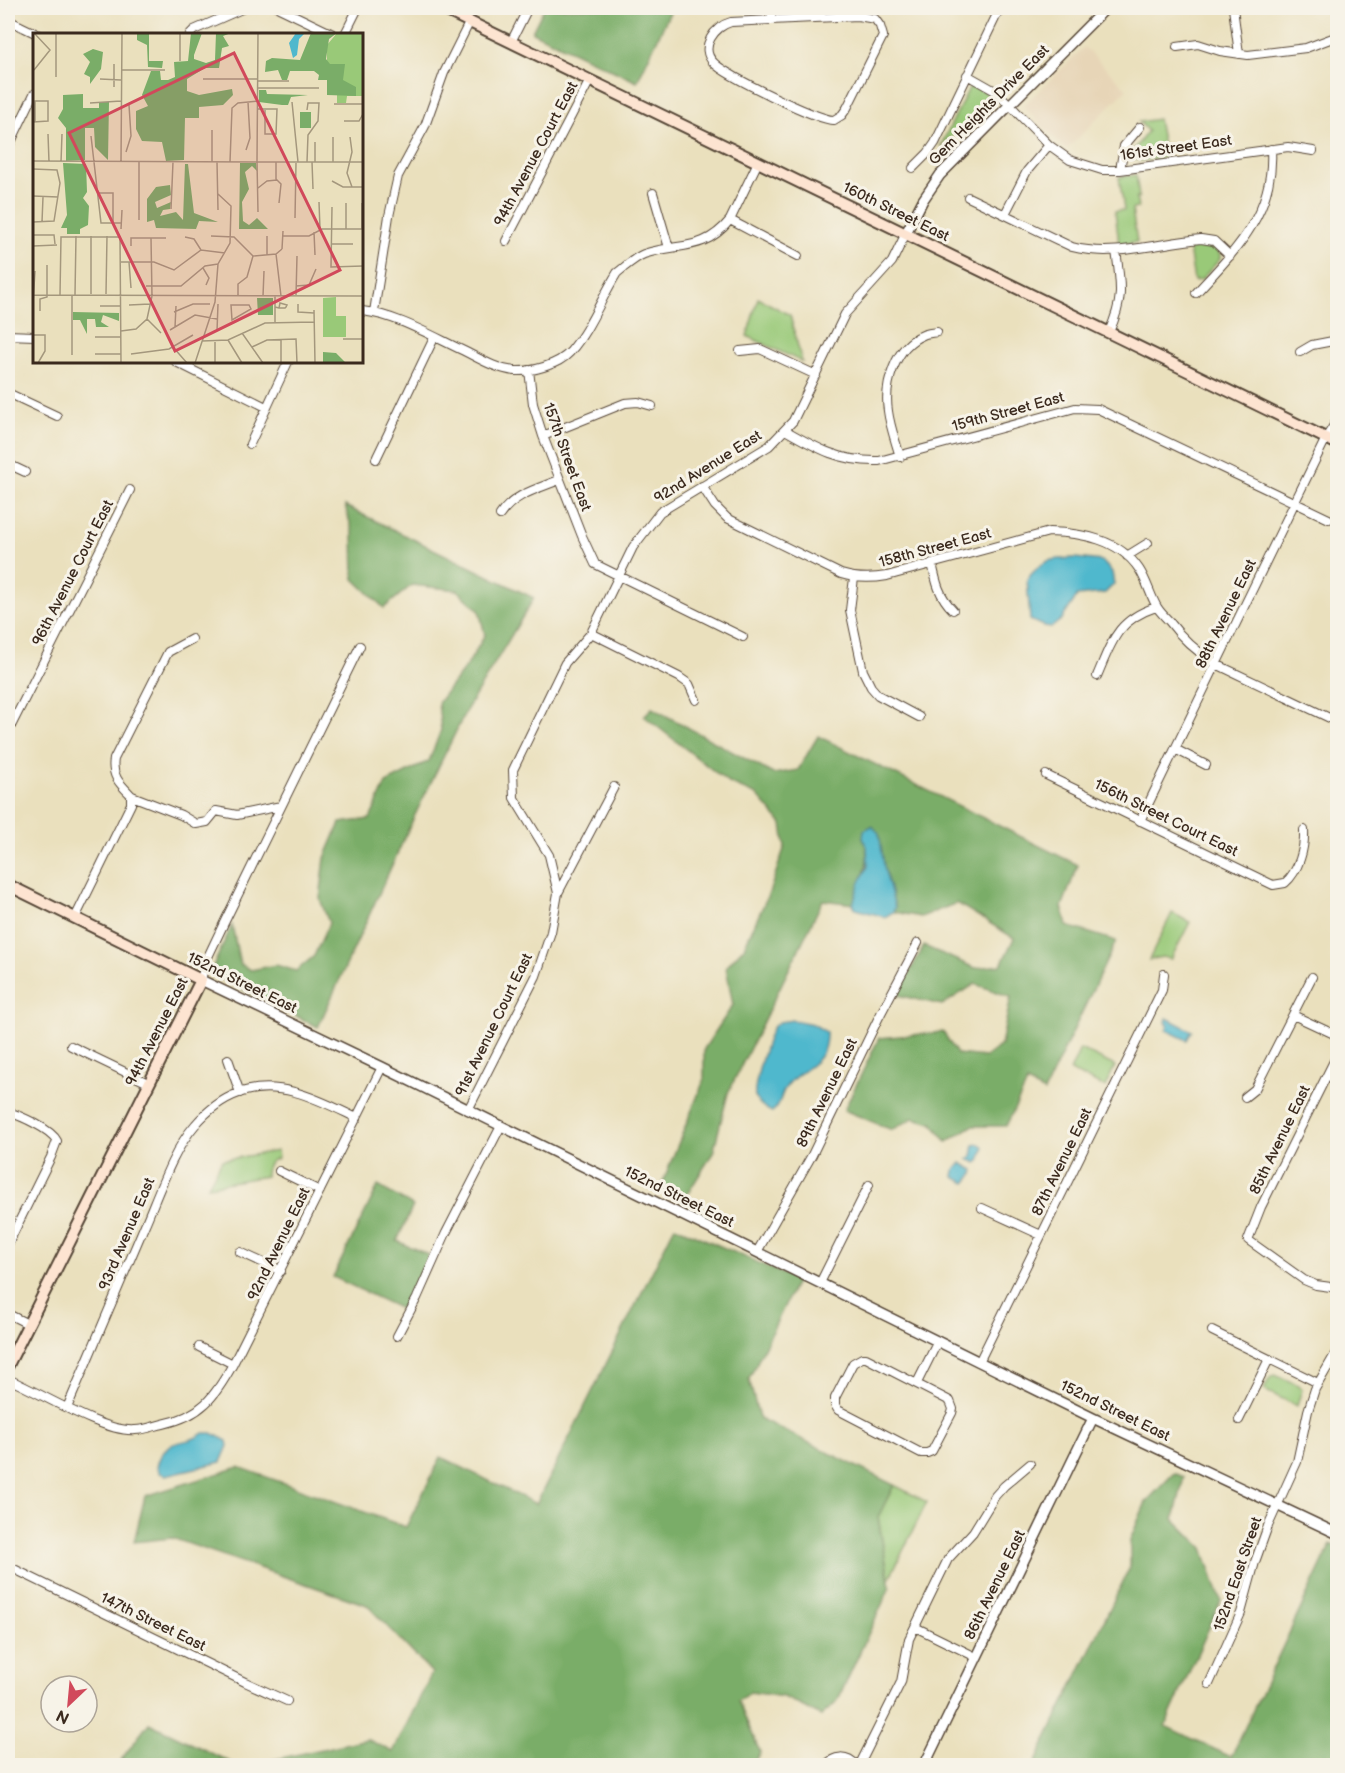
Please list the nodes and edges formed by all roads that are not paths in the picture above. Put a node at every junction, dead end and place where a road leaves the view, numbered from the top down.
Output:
1 (244, 8) edge
2 (279, 8) edge
3 (358, 8) edge
4 (441, 8) edge
5 (528, 8) edge
6 (772, 8) edge
7 (1000, 8) edge
8 (1106, 8) edge
9 (1233, 8) edge
10 (8, 20) edge
11 (771, 20) junction
12 (470, 21) junction
13 (35, 33) edge
14 (191, 33) edge
15 (331, 33) edge
16 (346, 33) edge
17 (1338, 36) edge
18 (511, 42) junction
19 (1177, 47) dead end
20 (1239, 54) junction
21 (968, 75) junction
22 (590, 80) junction
23 (33, 96) edge
24 (1009, 106) junction
25 (1140, 127) dead end
26 (1049, 145) junction
27 (8, 148) edge
28 (1271, 149) junction
29 (1312, 151) dead end
30 (758, 162) junction
31 (913, 168) dead end
32 (1120, 170) junction
33 (653, 193) dead end
34 (968, 197) dead end
35 (1005, 214) junction
36 (730, 220) junction
37 (906, 233) junction
38 (506, 241) dead end
39 (669, 248) junction
40 (1116, 251) junction
41 (798, 256) dead end
42 (1230, 256) junction
43 (1196, 293) dead end
44 (363, 311) edge
45 (374, 312) junction
46 (937, 332) dead end
47 (1109, 332) junction
48 (8, 335) edge
49 (33, 336) edge
50 (434, 338) junction
51 (1338, 340) edge
52 (740, 351) dead end
53 (1300, 352) dead end
54 (178, 363) edge
55 (288, 363) edge
56 (529, 370) junction
57 (816, 375) junction
58 (8, 393) edge
59 (652, 406) dead end
60 (266, 407) junction
61 (57, 416) dead end
62 (1338, 419) edge
63 (785, 430) junction
64 (543, 436) junction
65 (1326, 438) junction
66 (250, 444) dead end
67 (1338, 444) edge
68 (900, 457) junction
69 (376, 459) dead end
70 (8, 464) edge
71 (25, 472) dead end
72 (559, 480) junction
73 (702, 486) junction
74 (130, 490) dead end
75 (1296, 502) junction
76 (500, 515) dead end
77 (1329, 519) dead end
78 (1148, 543) dead end
79 (1127, 556) junction
80 (932, 563) junction
81 (619, 577) junction
82 (854, 578) junction
83 (1156, 607) junction
84 (953, 610) dead end
85 (591, 633) junction
86 (743, 637) dead end
87 (192, 639) dead end
88 (360, 646) dead end
89 (1216, 664) junction
90 (1097, 676) dead end
91 (696, 700) dead end
92 (919, 717) dead end
93 (1338, 722) edge
94 (8, 732) edge
95 (1175, 749) junction
96 (1206, 765) dead end
97 (1046, 776) dead end
98 (614, 787) dead end
99 (132, 796) junction
100 (281, 806) junction
101 (1140, 821) junction
102 (1304, 830) dead end
103 (8, 885) edge
104 (558, 893) junction
105 (75, 918) junction
106 (918, 944) dead end
107 (1164, 974) dead end
108 (1312, 977) dead end
109 (201, 980) junction
110 (1293, 1015) junction
111 (1338, 1036) edge
112 (71, 1046) dead end
113 (1338, 1053) edge
114 (228, 1059) dead end
115 (382, 1067) junction
116 (148, 1083) junction
117 (240, 1093) junction
118 (1245, 1098) dead end
119 (468, 1110) junction
120 (8, 1112) edge
121 (357, 1118) junction
122 (501, 1126) junction
123 (279, 1171) dead end
124 (869, 1185) dead end
125 (320, 1191) junction
126 (982, 1208) dead end
127 (1041, 1235) junction
128 (8, 1244) edge
129 (240, 1252) dead end
130 (757, 1252) junction
131 (281, 1271) junction
132 (820, 1283) junction
133 (1338, 1288) edge
134 (8, 1314) edge
135 (28, 1324) junction
136 (1212, 1331) dead end
137 (397, 1336) dead end
138 (938, 1341) junction
139 (199, 1347) dead end
140 (1338, 1350) edge
141 (1269, 1359) junction
142 (979, 1362) junction
143 (234, 1364) junction
144 (8, 1365) edge
145 (8, 1379) edge
146 (917, 1383) junction
147 (1318, 1383) junction
148 (68, 1408) junction
149 (1093, 1418) junction
150 (1239, 1420) dead end
151 (1030, 1464) dead end
152 (1277, 1505) junction
153 (1338, 1534) edge
154 (8, 1566) edge
155 (915, 1628) junction
156 (976, 1657) junction
157 (1209, 1684) dead end
158 (287, 1701) dead end
159 (825, 1766) edge
160 (858, 1766) edge
161 (924, 1766) edge

1 - 14 street
2 - 15 street
3 - 16 street
4 - 12 main road, 160th Street East
5 - 18 street
6 - 11 street
7 - 21 street
8 - 24 street, Gem Heights Drive East
9 - 20 street
10 - 13 street
11 - 11 street
12 - 18 main road, 160th Street East
12 - 45 street
17 - 20 street
18 - 22 main road, 160th Street East
19 - 20 street
21 - 24 street, 161st Street East
21 - 31 street
22 - 30 main road, 160th Street East
22 - 38 street, 94th Avenue Court East
23 - 27 street
24 - 26 street, 161st Street East
24 - 37 street, Gem Heights Drive East
25 - 32 street
26 - 32 street, 161st Street East
26 - 35 street
28 - 29 street, 161st Street East
28 - 32 street, 161st Street East
28 - 42 street
30 - 36 street
30 - 37 main road, 160th Street East
33 - 39 street
34 - 35 street
35 - 40 street
36 - 39 street
36 - 41 street
37 - 47 main road, 160th Street East
37 - 57 street, 92nd Avenue East
39 - 56 street
40 - 42 street
40 - 47 street
42 - 43 street
44 - 45 street
45 - 50 street
46 - 68 street
47 - 65 main road, 160th Street East
48 - 49 street
50 - 56 street
50 - 69 street
51 - 53 street
52 - 57 street
54 - 60 street
55 - 60 street
56 - 64 street, 157th Street East
57 - 63 street, 92nd Avenue East
58 - 61 street
59 - 64 street
60 - 66 street
62 - 65 street, 88th Avenue East
63 - 68 street, 159th Street East
63 - 73 street, 92nd Avenue East
64 - 72 street, 157th Street East
65 - 67 main road, 160th Street East
65 - 75 street, 88th Avenue East
68 - 75 street, 159th Street East
70 - 71 street
72 - 76 street
72 - 81 street, 157th Street East
73 - 81 street, 92nd Avenue East
73 - 82 street, 158th Street East
74 - 94 street, 96th Avenue Court East
75 - 77 street, 159th Street East
75 - 89 street, 88th Avenue East
78 - 79 street
79 - 80 street, 158th Street East
79 - 83 street, 158th Street East
80 - 82 street, 158th Street East
80 - 84 street
81 - 85 street, 92nd Avenue East
81 - 86 street, 157th Street East
82 - 92 street
83 - 89 street, 158th Street East
83 - 90 street
85 - 91 street
85 - 104 street, 92nd Avenue East
87 - 99 street
88 - 100 street, 94th Avenue East
89 - 93 street, 158th Street East
89 - 95 street, 88th Avenue East
95 - 96 street
95 - 101 street, 88th Avenue East
97 - 101 street, 156th Street Court East
98 - 104 street, 91st Avenue Court East
99 - 100 street
99 - 105 street
100 - 109 street, 94th Avenue East
101 - 102 street, 156th Street Court East
103 - 105 main road, 152nd Street East
104 - 119 street, 91st Avenue Court East
105 - 109 main road, 152nd Street East
106 - 130 street, 89th Avenue East
107 - 127 street, 87th Avenue East
108 - 110 street
109 - 115 street, 152nd Street East
109 - 116 main road, 94th Avenue East
110 - 111 street
110 - 118 street
112 - 116 street
113 - 133 street, 85th Avenue East
114 - 117 street
115 - 119 street, 152nd Street East
115 - 121 street, 92nd Avenue East
116 - 135 main road, 94th Avenue East
117 - 121 street
117 - 148 street, 93rd Avenue East
119 - 122 street, 152nd Street East
120 - 128 street
121 - 125 street, 92nd Avenue East
122 - 130 street, 152nd Street East
122 - 137 street
123 - 125 street
124 - 132 street
125 - 131 street, 92nd Avenue East
126 - 127 street
127 - 142 street, 87th Avenue East
129 - 131 street
130 - 132 street, 152nd Street East
131 - 143 street, 92nd Avenue East
132 - 138 street, 152nd Street East
134 - 135 street
135 - 144 main road, 94th Avenue East
136 - 141 street
138 - 142 street, 152nd Street East
138 - 146 street
139 - 143 street
140 - 147 street, 152nd East Street
141 - 147 street
141 - 150 street
142 - 149 street, 152nd Street East
143 - 148 street, 92nd Avenue East
145 - 148 street
146 - 146 street
147 - 152 street, 152nd East Street
149 - 152 street, 152nd Street East
149 - 156 street, 86th Avenue East
151 - 155 street
152 - 153 street, 152nd Street East
152 - 157 street, 152nd East Street
154 - 158 street, 147th Street East
155 - 156 street
155 - 160 street
156 - 161 street, 86th Avenue East
159 - 160 street

